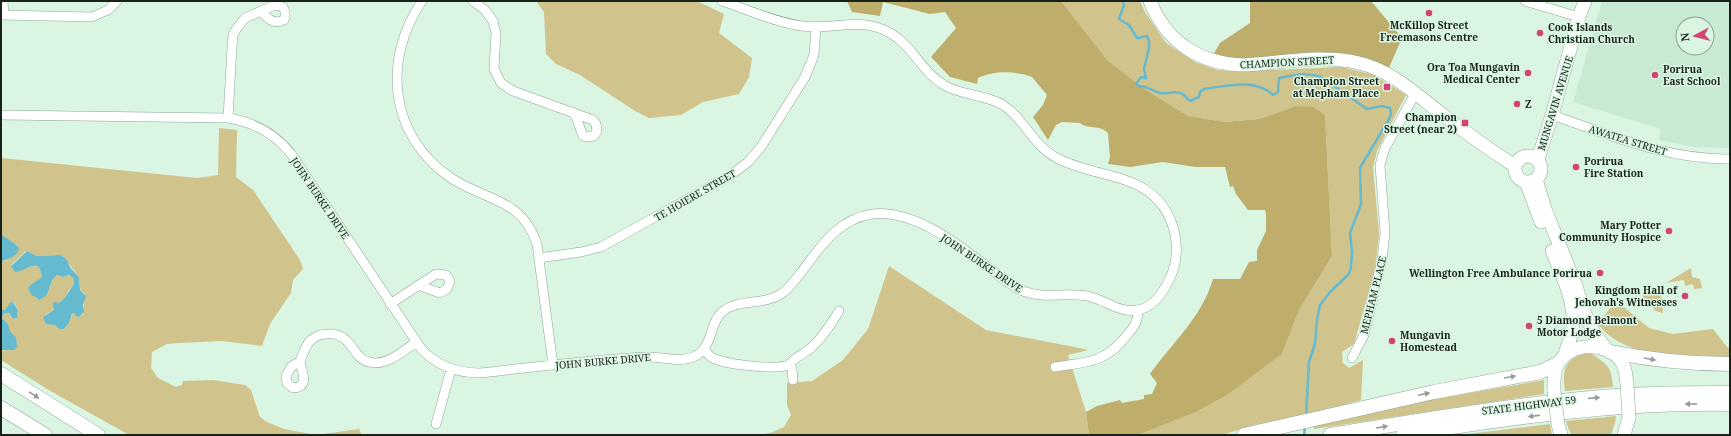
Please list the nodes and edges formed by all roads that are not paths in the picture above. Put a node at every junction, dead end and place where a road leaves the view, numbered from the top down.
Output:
1 (3, 1) edge
2 (117, 1) edge
3 (422, 1) edge
4 (473, 1) edge
5 (722, 1) edge
6 (1150, 1) edge
7 (1525, 1) edge
8 (1585, 1) edge
9 (261, 11) dead end
10 (2, 15) edge
11 (1579, 17) junction
12 (816, 26) junction
13 (1415, 94) junction
14 (573, 112) dead end
15 (1, 115) edge
16 (1552, 116) junction
17 (228, 118) junction
18 (1538, 159) junction
19 (1730, 159) edge
20 (1515, 166) junction
21 (1531, 180) junction
22 (539, 258) junction
23 (418, 285) dead end
24 (390, 304) junction
25 (1138, 310) junction
26 (839, 311) dead end
27 (416, 342) junction
28 (704, 350) junction
29 (1609, 351) junction
30 (1352, 358) dead end
31 (1560, 360) junction
32 (300, 361) dead end
33 (1730, 364) edge
34 (553, 365) junction
35 (790, 365) junction
36 (1055, 367) dead end
37 (451, 369) junction
38 (1, 374) edge
39 (792, 380) dead end
40 (1730, 393) edge
41 (1730, 404) edge
42 (1, 408) edge
43 (436, 424) dead end
44 (1560, 429) edge
45 (45, 435) edge
46 (98, 435) edge
47 (1244, 435) edge
48 (1330, 435) edge
49 (1403, 435) edge
50 (1624, 435) edge

1 - 10 street
2 - 10 street
3 - 22 street
4 - 14 street
5 - 12 street
6 - 13 main road, CHAMPION STREET
7 - 11 street
8 - 11 main road, MUNGAVIN AVENUE
9 - 17 street
11 - 16 main road, MUNGAVIN AVENUE
12 - 22 street, TE HOIERE STREET
12 - 25 street
13 - 20 main road, CHAMPION STREET
13 - 30 street, MEPHAM PLACE
15 - 17 street, JOHN BURKE DRIVE
16 - 18 main road, MUNGAVIN AVENUE
16 - 19 street, AWATEA STREET
17 - 24 street, JOHN BURKE DRIVE
18 - 20 main road
18 - 21 main road
20 - 21 main road
21 - 29 main road
21 - 31 main road
22 - 34 street
23 - 24 street
24 - 27 street, JOHN BURKE DRIVE
25 - 28 street, JOHN BURKE DRIVE
25 - 36 street
26 - 35 street
27 - 32 street
27 - 37 street, JOHN BURKE DRIVE
28 - 34 street, JOHN BURKE DRIVE
28 - 35 street
29 - 31 main road
29 -> 33 main road
29 - 50 main road, bridge
31 - 44 main road, bridge
47 -> 31 main road
34 - 37 street, JOHN BURKE DRIVE
35 - 39 street
37 - 43 street
38 -> 46 main road
48 -> 40 main road, STATE HIGHWAY 59
41 -> 49 main road, STATE HIGHWAY 59
42 - 45 main road

